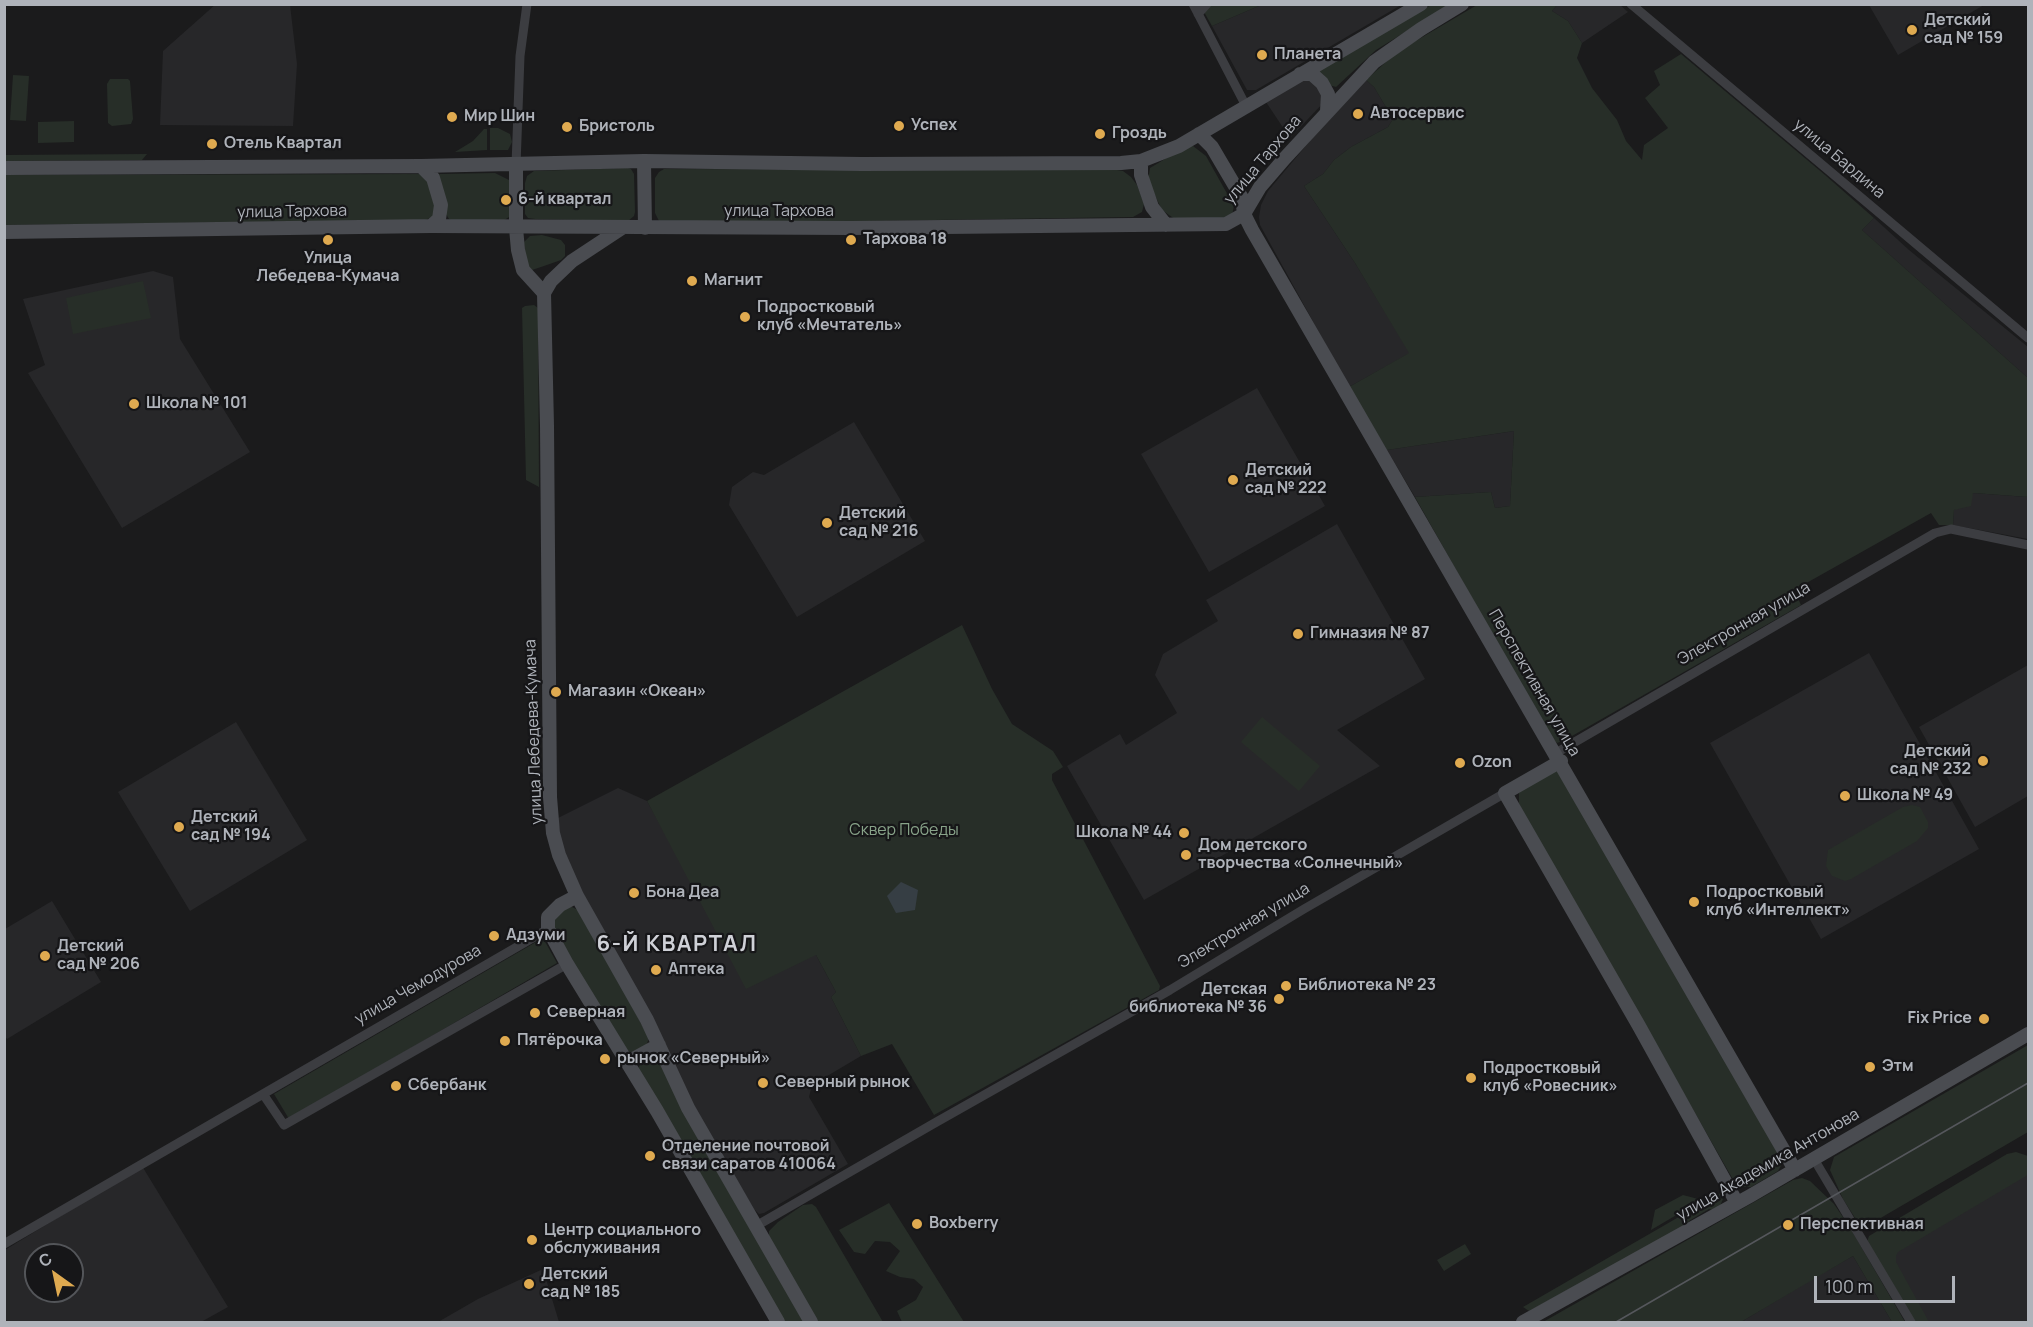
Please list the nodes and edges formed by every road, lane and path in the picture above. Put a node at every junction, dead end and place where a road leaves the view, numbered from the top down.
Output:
1 (527, 4) edge
2 (1193, 4) edge
3 (1207, 4) edge
4 (1421, 4) edge
5 (1462, 4) edge
6 (1631, 4) edge
7 (1198, 14) junction
8 (1300, 74) junction
9 (1246, 106) junction
10 (1327, 111) junction
11 (1199, 134) junction
12 (644, 161) junction
13 (1141, 161) junction
14 (516, 165) junction
15 (421, 166) junction
16 (4, 168) edge
17 (1244, 214) junction
18 (1166, 225) junction
19 (431, 226) junction
20 (516, 228) junction
21 (622, 228) junction
22 (645, 228) junction
23 (4, 232) edge
24 (544, 293) junction
25 (2028, 338) edge
26 (2028, 545) edge
27 (1558, 757) junction
28 (1505, 793) junction
29 (577, 896) junction
30 (548, 929) junction
31 (567, 964) junction
32 (2028, 1034) edge
33 (659, 1046) junction
34 (628, 1062) junction
35 (263, 1094) junction
36 (1814, 1159) junction
37 (1795, 1170) junction
38 (1737, 1203) junction
39 (756, 1226) junction
40 (4, 1244) edge
41 (778, 1323) edge
42 (811, 1323) edge
43 (1523, 1323) edge
44 (1911, 1323) edge

1 - 14 street
2 - 7 street
3 - 7 street
4 - 8 main road
5 - 10 main road, улица Тархова
6 - 25 street, улица Бардина
7 - 9 street
8 - 9 main road
8 - 10 main road
9 - 11 main road
10 - 17 main road, улица Тархова
11 - 13 main road
11 - 17 main road, Перспективная улица
12 - 13 main road
12 - 14 main road
12 - 22 main road
13 - 18 main road
14 - 15 main road
14 - 20 main road
15 - 16 main road
15 - 19 main road
17 - 18 main road, улица Тархова
17 - 27 main road, Перспективная улица
18 - 22 main road, улица Тархова
19 - 20 main road, улица Тархова
19 - 23 main road, улица Тархова
20 - 21 main road, улица Тархова
20 - 24 main road
21 - 22 main road, улица Тархова
21 - 24 main road
24 - 29 main road, улица Лебедева-Кумача
26 - 27 street, Электронная улица
27 - 28 main road, Электронная улица
27 - 37 main road, Перспективная улица
28 - 38 main road
28 - 39 street, Электронная улица
29 - 30 main road
29 - 33 main road, улица Лебедева-Кумача
30 - 31 main road
30 - 35 street, улица Чемодурова
31 - 34 main road
31 - 35 street
32 - 36 main road, улица Академика Антонова
33 - 34 main road
33 - 39 main road, улица Лебедева-Кумача
34 - 41 main road
35 - 40 street, улица Чемодурова
36 - 37 main road, улица Академика Антонова
36 - 44 street
37 - 38 main road, улица Академика Антонова
38 - 43 main road, улица Академика Антонова
39 - 42 main road, улица Лебедева-Кумача

